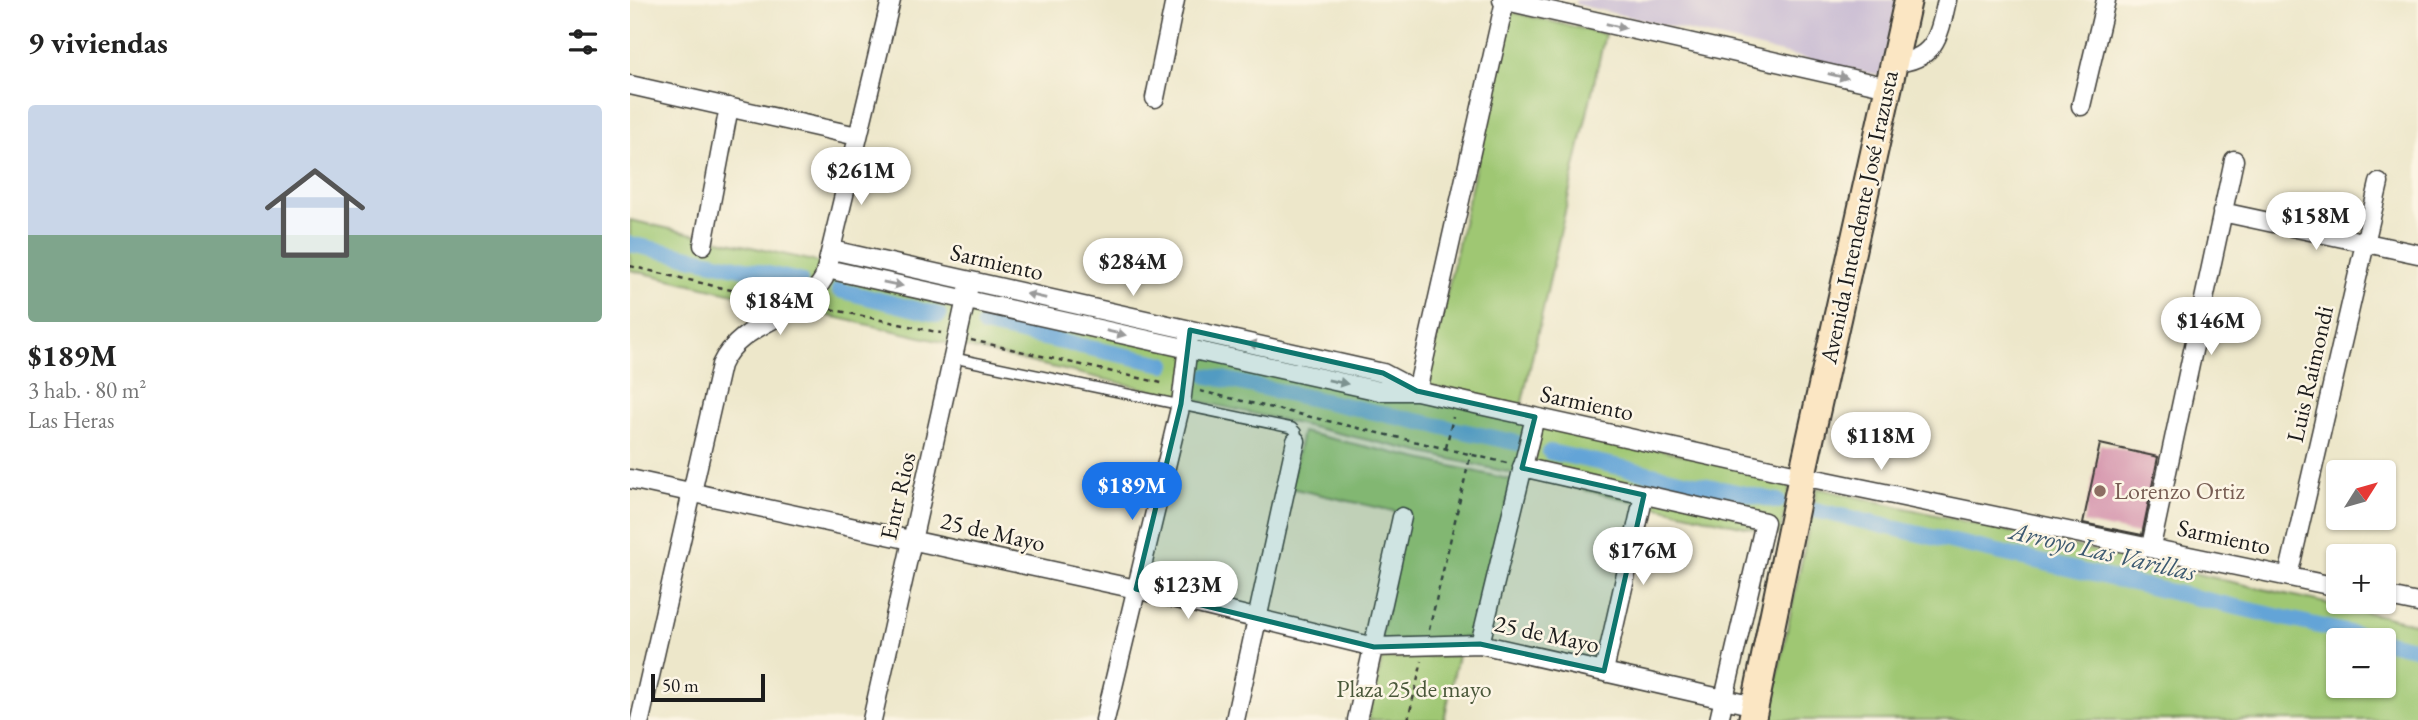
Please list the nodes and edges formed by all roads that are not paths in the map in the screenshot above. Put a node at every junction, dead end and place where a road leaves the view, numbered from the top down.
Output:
1 (891, 0) edge
2 (1175, 0) edge
3 (1503, 0) edge
4 (1908, 0) edge
5 (1947, 0) edge
6 (2106, 0) edge
7 (1891, 75) junction
8 (630, 85) edge
9 (1155, 98) dead end
10 (2081, 106) dead end
11 (729, 107) junction
12 (857, 136) junction
13 (2234, 160) dead end
14 (2379, 184) dead end
15 (2222, 212) junction
16 (2365, 243) junction
17 (703, 245) dead end
18 (832, 250) junction
19 (2418, 254) edge
20 (822, 279) junction
21 (970, 282) junction
22 (966, 300) junction
23 (1190, 330) junction
24 (1187, 349) junction
25 (954, 358) junction
26 (1417, 391) junction
27 (1182, 396) junction
28 (1535, 417) junction
29 (1296, 441) joint
30 (1522, 467) junction
31 (1802, 476) junction
32 (630, 479) edge
33 (693, 493) junction
34 (1644, 495) junction
35 (1402, 517) dead end
36 (914, 539) junction
37 (2151, 546) junction
38 (2288, 576) junction
39 (2326, 584) edge
40 (1136, 589) junction
41 (2396, 598) edge
42 (2418, 603) edge
43 (1258, 618) junction
44 (1480, 645) junction
45 (1374, 647) junction
46 (1604, 671) junction
47 (1724, 698) junction
48 (1754, 713) edge
49 (640, 720) edge
50 (872, 720) edge
51 (1105, 720) edge
52 (1235, 720) edge
53 (1357, 720) edge
54 (1719, 720) edge

1 - 12 street
2 - 9 street
3 -> 7 street
3 - 26 street
4 - 7 main road, Avenida Intendente José Irazusta
5 - 7 street
6 - 10 street
7 - 31 main road, Avenida Intendente José Irazusta
8 - 11 street
11 - 12 street
11 - 17 street
12 - 18 street
13 - 15 street
14 - 16 street, Luis Raimondi
15 - 16 street
15 - 37 street
16 - 19 street
16 - 38 street, Luis Raimondi
18 - 20 street
18 - 21 street, Sarmiento
20 -> 22 street
20 - 33 street
21 - 22 street, Entr Rios
23 -> 21 street, Sarmiento
22 -> 24 street
22 - 25 street, Entr Rios
23 - 24 street
26 -> 23 street, Sarmiento
24 -> 26 street
24 - 27 street
25 - 27 lane
25 - 36 street, Entr Rios
26 - 28 street, Sarmiento
27 - 29 lane
27 - 40 street
28 - 30 street
28 - 31 street, Sarmiento
29 - 43 street
30 - 34 street
30 - 44 street
31 - 37 street, Sarmiento
31 - 48 main road, Avenida Intendente José Irazusta
32 - 33 street, 25 de Mayo
33 - 36 street, 25 de Mayo
33 - 49 street
34 - 46 street
34 - 47 street
35 - 45 street
36 - 40 street, 25 de Mayo
36 - 50 street, Entr Rios
37 - 38 street, Sarmiento
38 - 39 street, Sarmiento
40 - 43 street, 25 de Mayo
40 - 51 street
41 - 42 street
43 - 45 street, 25 de Mayo
43 - 52 street
44 - 45 street, 25 de Mayo
44 - 46 street, 25 de Mayo
45 - 53 street
46 - 47 street, 25 de Mayo
47 - 48 street, 25 de Mayo
47 - 54 street

